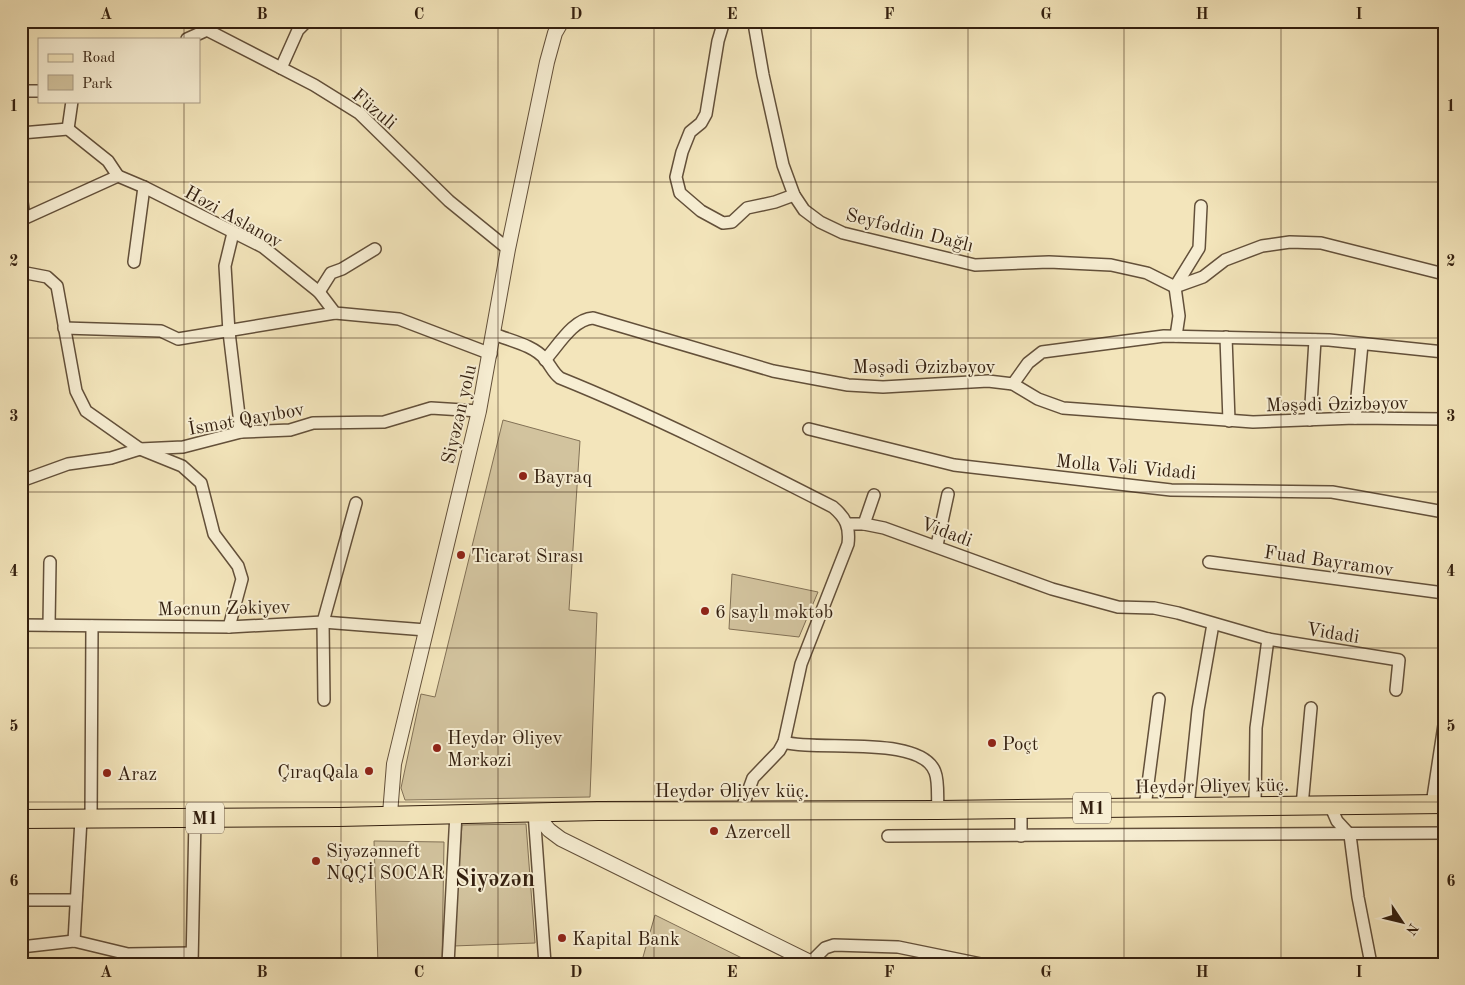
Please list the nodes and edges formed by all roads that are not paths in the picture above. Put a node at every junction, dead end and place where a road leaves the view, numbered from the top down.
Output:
1 (307, 21) edge
2 (562, 21) edge
3 (724, 21) edge
4 (756, 21) edge
5 (204, 26) edge
6 (188, 38) edge
7 (281, 68) junction
8 (21, 91) edge
9 (38, 91) edge
10 (72, 102) edge
11 (68, 129) junction
12 (21, 133) edge
13 (118, 176) junction
14 (144, 186) junction
15 (21, 194) edge
16 (794, 195) junction
17 (1201, 206) dead end
18 (23, 219) edge
19 (233, 233) junction
20 (375, 249) dead end
21 (508, 249) junction
22 (134, 262) dead end
23 (21, 272) edge
24 (1444, 274) edge
25 (1175, 287) junction
26 (319, 292) junction
27 (335, 313) junction
28 (64, 328) junction
29 (229, 332) junction
30 (494, 334) junction
31 (1176, 336) junction
32 (1226, 338) junction
33 (1315, 340) junction
34 (1362, 344) junction
35 (1444, 352) edge
36 (490, 354) junction
37 (546, 360) junction
38 (1013, 384) junction
39 (479, 411) junction
40 (1355, 418) junction
41 (1444, 419) edge
42 (1310, 420) junction
43 (1229, 421) junction
44 (809, 429) dead end
45 (241, 432) junction
46 (140, 449) junction
47 (21, 481) edge
48 (948, 494) dead end
49 (874, 495) dead end
50 (356, 503) dead end
51 (1444, 512) edge
52 (847, 524) junction
53 (864, 524) junction
54 (936, 545) junction
55 (50, 562) dead end
56 (1209, 562) dead end
57 (1444, 593) edge
58 (323, 622) junction
59 (1213, 624) junction
60 (21, 625) edge
61 (49, 625) junction
62 (92, 626) junction
63 (228, 627) junction
64 (426, 630) junction
65 (1268, 639) junction
66 (1396, 690) dead end
67 (1159, 699) dead end
68 (324, 700) dead end
69 (1311, 708) dead end
70 (1444, 725) edge
71 (784, 742) junction
72 (1438, 804) edge
73 (1330, 805) junction
74 (1255, 806) junction
75 (1302, 806) junction
76 (1188, 807) junction
77 (1145, 808) junction
78 (1021, 809) junction
79 (938, 810) junction
80 (741, 811) junction
81 (534, 812) junction
82 (456, 813) junction
83 (390, 814) junction
84 (195, 818) junction
85 (21, 819) edge
86 (86, 819) junction
87 (1444, 833) edge
88 (1350, 834) junction
89 (888, 836) dead end
90 (1020, 836) junction
91 (21, 900) edge
92 (76, 900) junction
93 (74, 941) junction
94 (21, 947) edge
95 (192, 958) edge
96 (812, 963) edge
97 (448, 964) edge
98 (545, 964) edge
99 (981, 964) edge
100 (1371, 964) edge

1 - 7 street
2 - 21 street, Siyəzən yolu
3 - 16 street
4 - 16 street, Seyfəddin Dağlı
5 - 6 street
5 - 7 street, Füzuli
7 - 21 street, Füzuli
8 - 9 street
10 - 11 street
11 - 12 street
11 - 13 street
13 - 14 street, Həzi Aslanov
13 - 18 street
14 - 19 street, Həzi Aslanov
14 - 22 street
15 - 18 street
16 - 25 street, Seyfəddin Dağlı
17 - 25 street
19 - 26 street, Həzi Aslanov
19 - 29 street
20 - 26 street
21 - 30 street, Siyəzən yolu
23 - 28 street
24 - 25 street
25 - 31 street
26 - 27 street, Həzi Aslanov
27 - 29 street
27 - 36 street
28 - 29 street
28 - 46 street
29 - 45 street
30 - 36 street, Siyəzən yolu
30 - 37 street
31 - 32 street
31 - 38 street
32 - 33 street
32 - 43 street
33 - 34 street
33 - 42 street
34 - 35 street
34 - 40 street
36 - 39 street, Siyəzən yolu
37 - 38 street, Məşədi Əzizbəyov
37 - 52 street
38 - 43 street, Məşədi Əzizbəyov
39 - 45 street, İsmət Qayıbov
39 - 64 street, Siyəzən yolu
40 - 41 street, Məşədi Əzizbəyov
40 - 42 street, Məşədi Əzizbəyov
42 - 43 street, Məşədi Əzizbəyov
44 - 51 street, Molla Vəli Vidadi
45 - 46 street, İsmət Qayıbov
46 - 47 street, İsmət Qayıbov
46 - 63 street
48 - 54 street
49 - 53 street
50 - 58 street
52 - 53 street, Vidadi
52 - 71 street
53 - 54 street, Vidadi
54 - 59 street, Vidadi
55 - 61 street
56 - 57 street, Fuad Bayramov
58 - 63 street, Məcnun Zəkiyev
58 - 64 street, Məcnun Zəkiyev
58 - 68 street
59 - 65 street, Vidadi
59 - 76 street
60 - 61 street, Məcnun Zəkiyev
61 - 62 street, Məcnun Zəkiyev
62 - 63 street, Məcnun Zəkiyev
62 - 86 street
64 - 83 street, Siyəzən yolu
65 - 66 street, Vidadi
65 - 74 street
67 - 77 street
69 - 75 street
70 - 72 street
71 - 79 street
71 - 80 street
72 - 73 main road, Heydər Əliyev küç. / M1
73 - 75 main road, Heydər Əliyev küç. / M1
73 - 88 street
74 - 75 main road, Heydər Əliyev küç. / M1
74 - 76 main road, Heydər Əliyev küç. / M1
76 - 77 main road, Heydər Əliyev küç. / M1
77 - 78 main road, Heydər Əliyev küç. / M1
78 - 79 main road, Heydər Əliyev küç. / M1
78 - 90 street
79 - 80 main road, Heydər Əliyev küç. / M1
80 - 81 main road, Heydər Əliyev küç. / M1
81 - 82 main road, Heydər Əliyev küç. / M1
81 - 96 street
81 - 98 street
82 - 83 main road, Heydər Əliyev küç. / M1
82 - 97 street
83 - 84 main road, Heydər Əliyev küç. / M1
84 - 86 main road, Heydər Əliyev küç. / M1
84 - 95 street
85 - 86 main road, Heydər Əliyev küç. / M1
86 - 92 street
87 - 88 street
88 - 90 street
88 - 100 street
89 - 90 street
91 - 92 street
92 - 93 street
93 - 94 street
93 - 95 street
96 - 99 street

